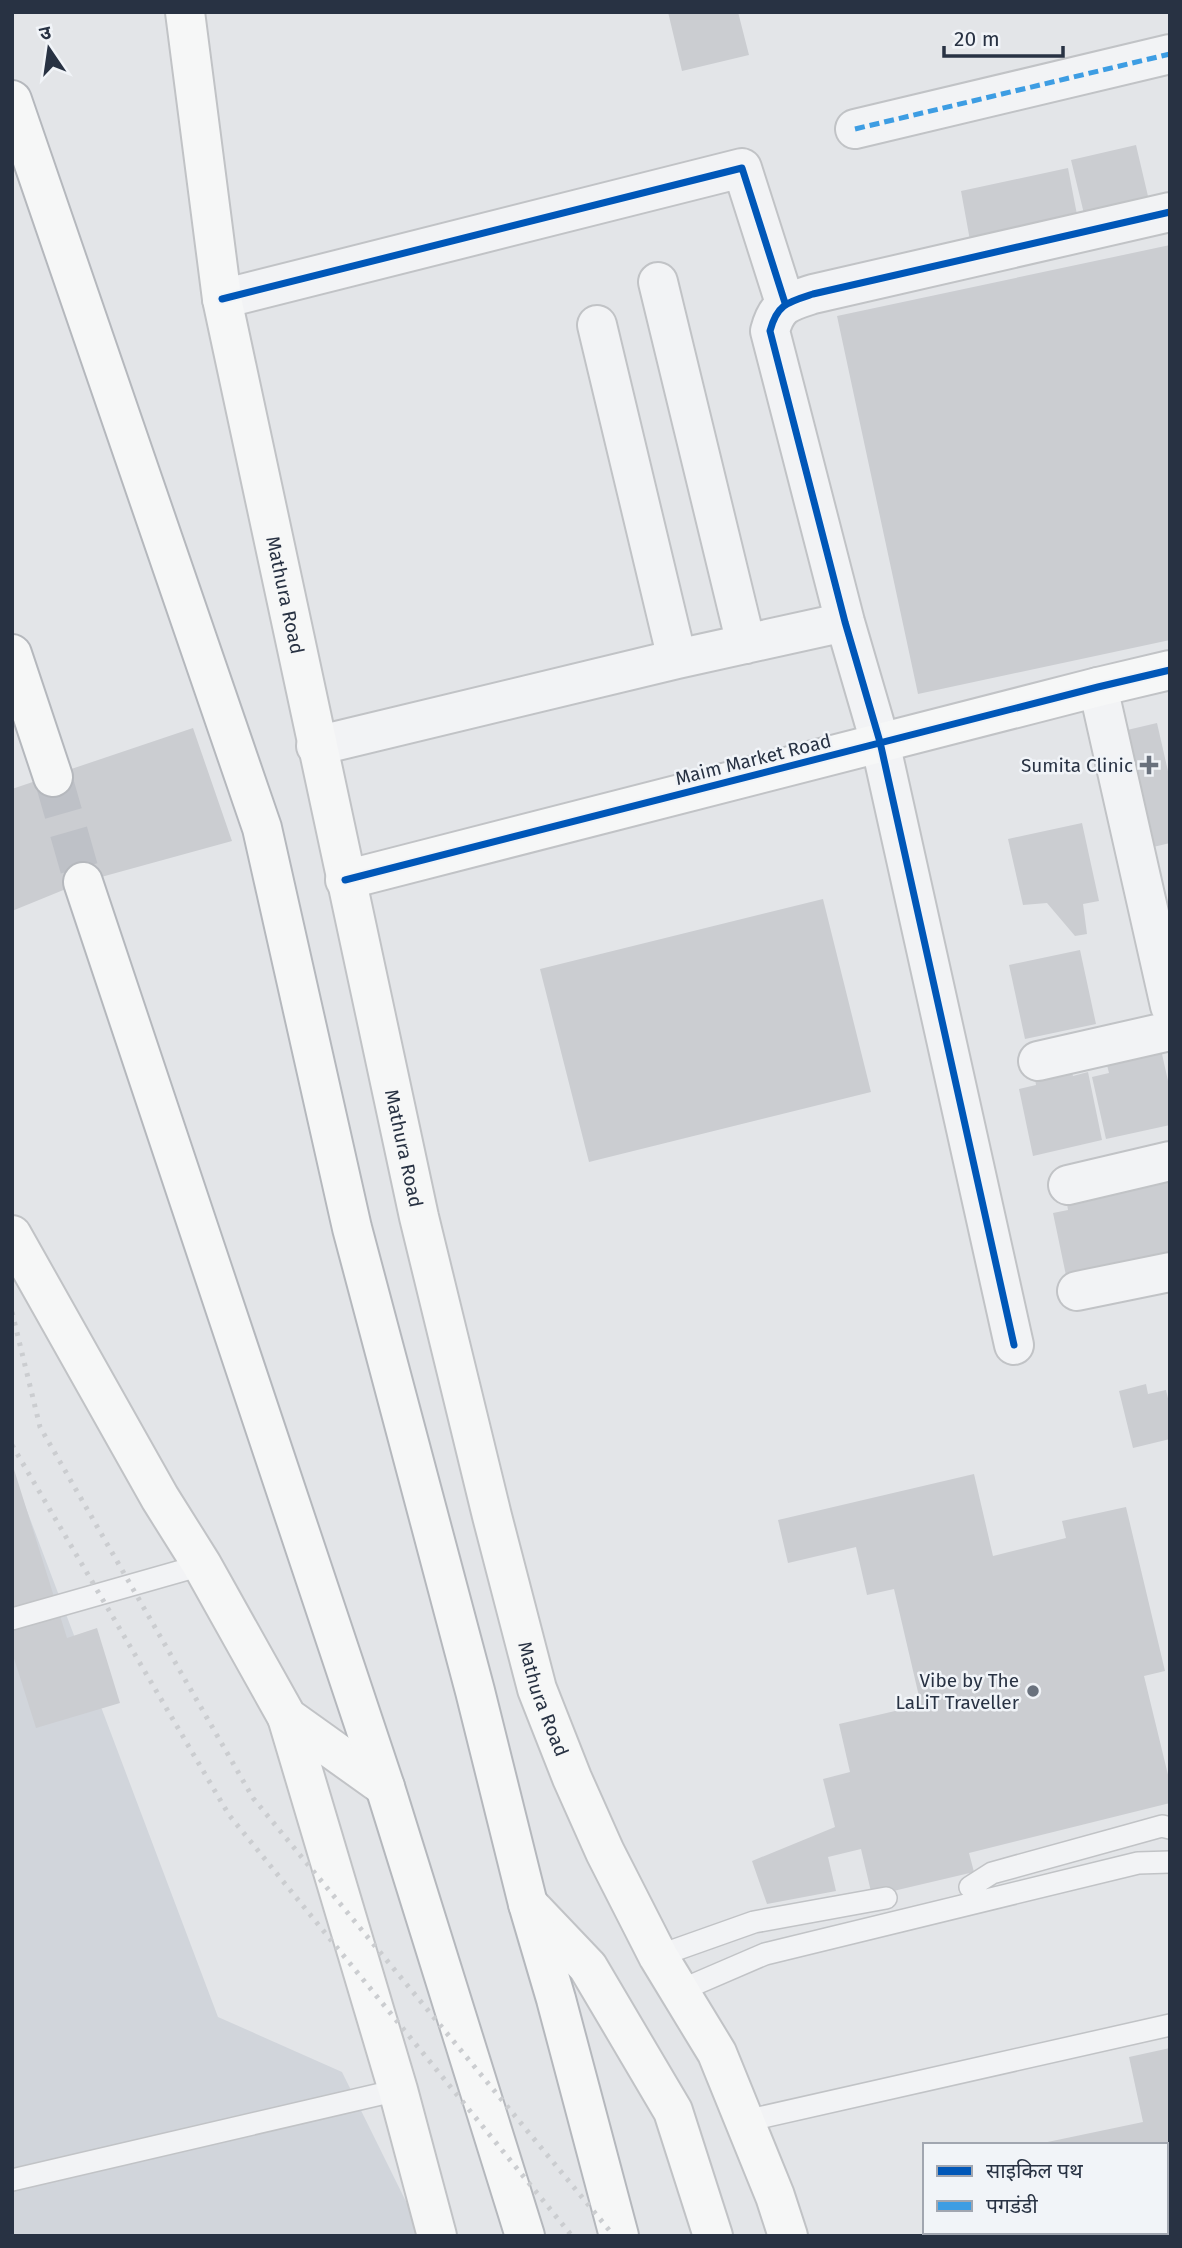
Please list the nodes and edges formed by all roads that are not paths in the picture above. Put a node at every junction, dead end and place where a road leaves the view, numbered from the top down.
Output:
1 (185, 12) edge
2 (1170, 54) edge
3 (12, 100) edge
4 (855, 129) dead end
5 (1170, 212) edge
6 (658, 282) dead end
7 (222, 299) junction
8 (785, 303) junction
9 (597, 325) dead end
10 (845, 622) junction
11 (746, 644) junction
12 (12, 654) edge
13 (677, 659) junction
14 (1170, 670) edge
15 (1098, 687) junction
16 (880, 743) junction
17 (316, 746) junction
18 (53, 777) tunnel mouth
19 (345, 880) junction
20 (83, 882) tunnel mouth
21 (1170, 1006) edge
22 (1170, 1031) edge
23 (1038, 1061) dead end
24 (1170, 1161) edge
25 (1068, 1185) dead end
26 (12, 1235) edge
27 (1170, 1272) edge
28 (1077, 1291) dead end
29 (1014, 1345) dead end
30 (202, 1565) junction
31 (12, 1619) edge
32 (287, 1717) junction
33 (385, 1787) junction
34 (1170, 1828) edge
35 (1170, 1862) edge
36 (970, 1886) dead end
37 (886, 1898) dead end
38 (528, 1904) junction
39 (658, 1956) junction
40 (679, 1991) junction
41 (1170, 2025) edge
42 (398, 2090) junction
43 (746, 2121) junction
44 (12, 2180) edge
45 (438, 2236) edge
46 (525, 2236) edge
47 (619, 2236) edge
48 (713, 2236) edge
49 (788, 2236) edge

1 - 7 main road, Mathura Road
2 - 4 street
3 - 38 main road
5 - 8 street
6 - 11 street
7 - 8 street
7 - 17 main road, Mathura Road
8 - 10 street
9 - 13 street
10 - 11 street
10 - 16 street
11 - 13 street
12 - 18 main road
13 - 17 street
14 - 15 main road, Maim Market Road
15 - 16 main road, Maim Market Road
15 - 21 street
16 - 19 main road, Maim Market Road
16 - 29 street
17 - 19 main road, Mathura Road
19 - 39 main road, Mathura Road
20 - 33 main road
22 - 23 street
24 - 25 street
26 - 30 main road
27 - 28 street
30 - 31 lane
30 - 32 main road
32 - 33 main road
32 - 42 main road
33 - 46 main road
34 - 36 lane
35 - 40 lane
37 - 39 lane
38 - 47 main road
38 - 48 main road
39 - 40 main road, Mathura Road
40 - 43 main road, Mathura Road
41 - 43 lane
42 - 44 lane
42 - 45 main road
43 - 49 main road, Mathura Road

